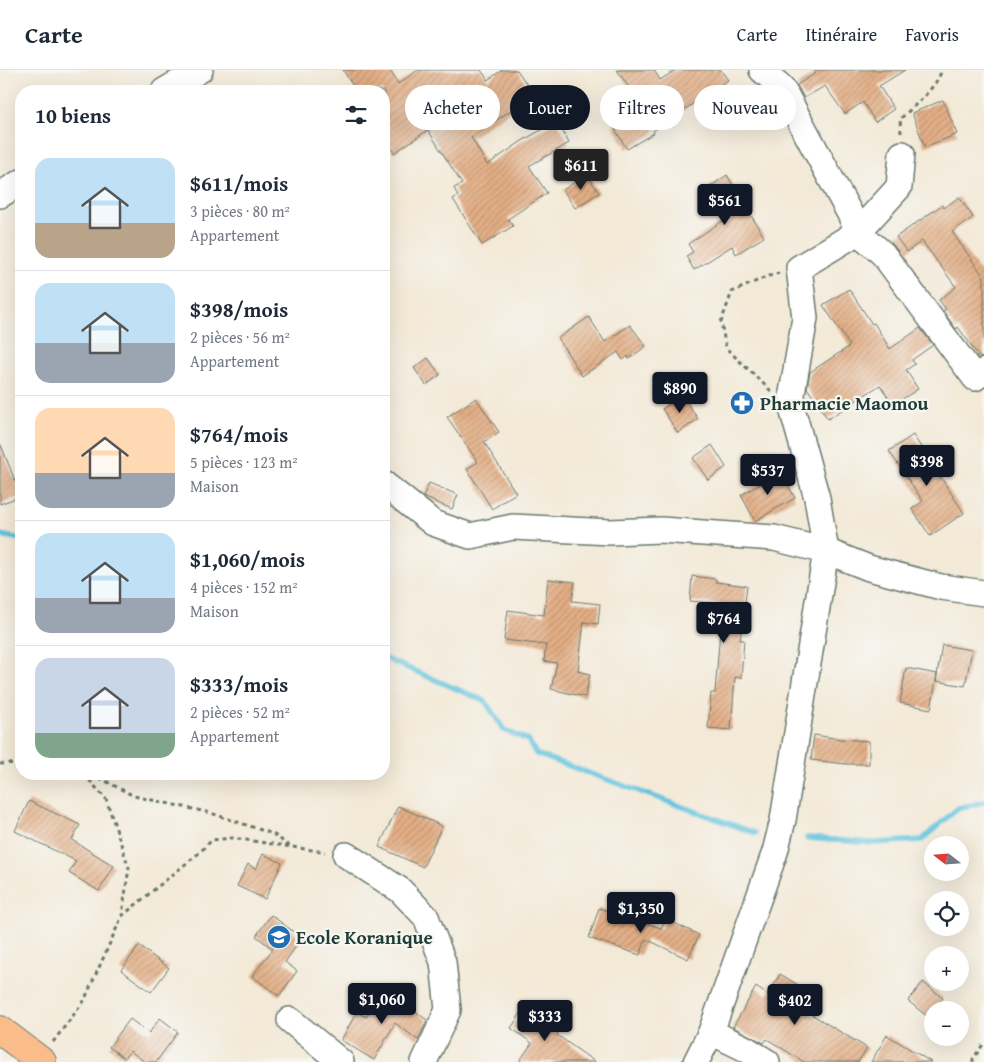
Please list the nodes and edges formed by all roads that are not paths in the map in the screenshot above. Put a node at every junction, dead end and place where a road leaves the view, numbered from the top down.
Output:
1 (200, 70) edge
2 (762, 70) edge
3 (174, 85) edge
4 (902, 154) road end
5 (15, 186) edge
6 (0, 195) edge
7 (858, 232) junction
8 (984, 371) edge
9 (390, 489) edge
10 (826, 551) junction
11 (984, 593) edge
12 (346, 855) road end
13 (290, 1020) dead end
14 (0, 1030) edge
15 (711, 1032) junction
16 (40, 1061) edge
17 (341, 1062) edge
18 (424, 1062) edge
19 (696, 1062) edge
20 (767, 1062) edge

1 - 3 street
2 - 7 street
4 - 7 street
5 - 6 street
7 - 8 street
7 - 10 street
9 - 10 street
10 - 11 street
10 - 15 street
12 - 18 street
13 - 17 street
14 - 16 highway
15 - 19 street
15 - 20 street

